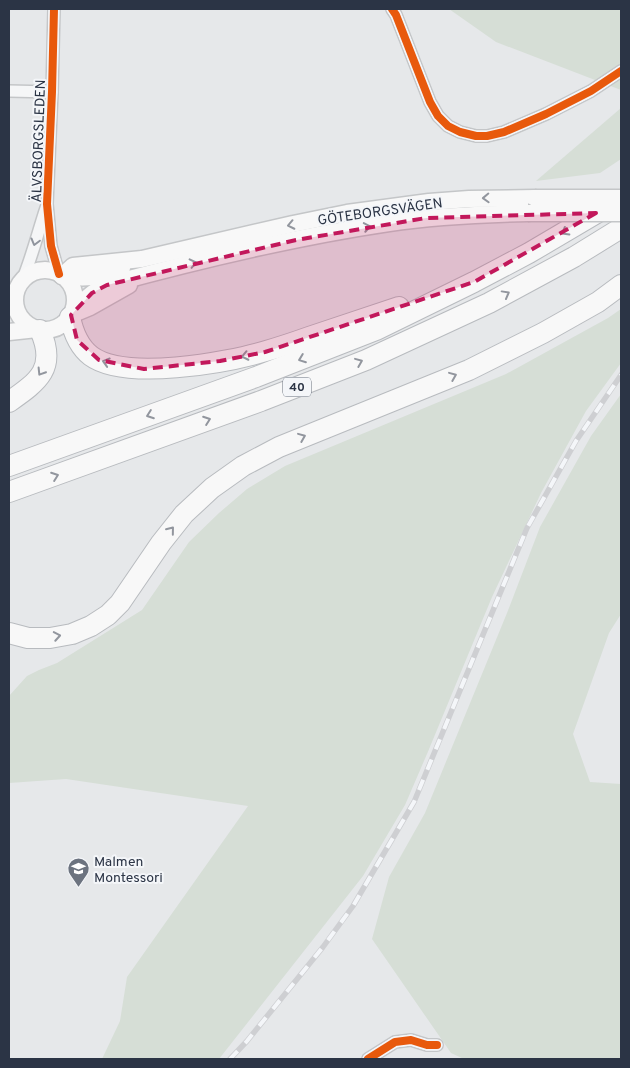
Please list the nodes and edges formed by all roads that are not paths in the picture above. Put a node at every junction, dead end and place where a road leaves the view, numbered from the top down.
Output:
1 (54, 9) edge
2 (392, 9) edge
3 (621, 71) edge
4 (9, 91) edge
5 (52, 92) junction
6 (621, 198) edge
7 (47, 204) junction
8 (532, 205) junction
9 (621, 213) edge
10 (621, 228) edge
11 (144, 267) junction
12 (61, 275) junction
13 (474, 282) junction
14 (621, 285) edge
15 (16, 290) edge
16 (72, 315) junction
17 (38, 329) junction
18 (9, 332) edge
19 (9, 402) edge
20 (9, 466) edge
21 (9, 492) edge
22 (9, 633) edge
23 (437, 1045) dead end
24 (368, 1059) edge

1 - 5 street, ÄLVSBORGSLEDEN
2 - 3 street
4 - 5 street
5 - 7 street, ÄLVSBORGSLEDEN
6 - 8 main road, GÖTEBORGSVÄGEN, bridge
6 -> 13 highway, 40
7 - 12 street, ÄLVSBORGSLEDEN
7 -> 15 street, ÄLVSBORGSLEDEN
8 - 9 main road, GÖTEBORGSVÄGEN, bridge
8 - 11 main road, GÖTEBORGSVÄGEN
21 -> 10 highway, 40
11 - 12 main road, GÖTEBORGSVÄGEN
11 - 16 main road, GÖTEBORGSVÄGEN
12 - 15 main road, GÖTEBORGSVÄGEN
12 - 16 main road
13 -> 16 highway
13 -> 20 highway, 40
22 -> 14 highway
15 - 17 main road
16 - 17 main road, GÖTEBORGSVÄGEN
17 - 18 main road, GÖTEBORGSVÄGEN
17 -> 19 highway
23 - 24 street

